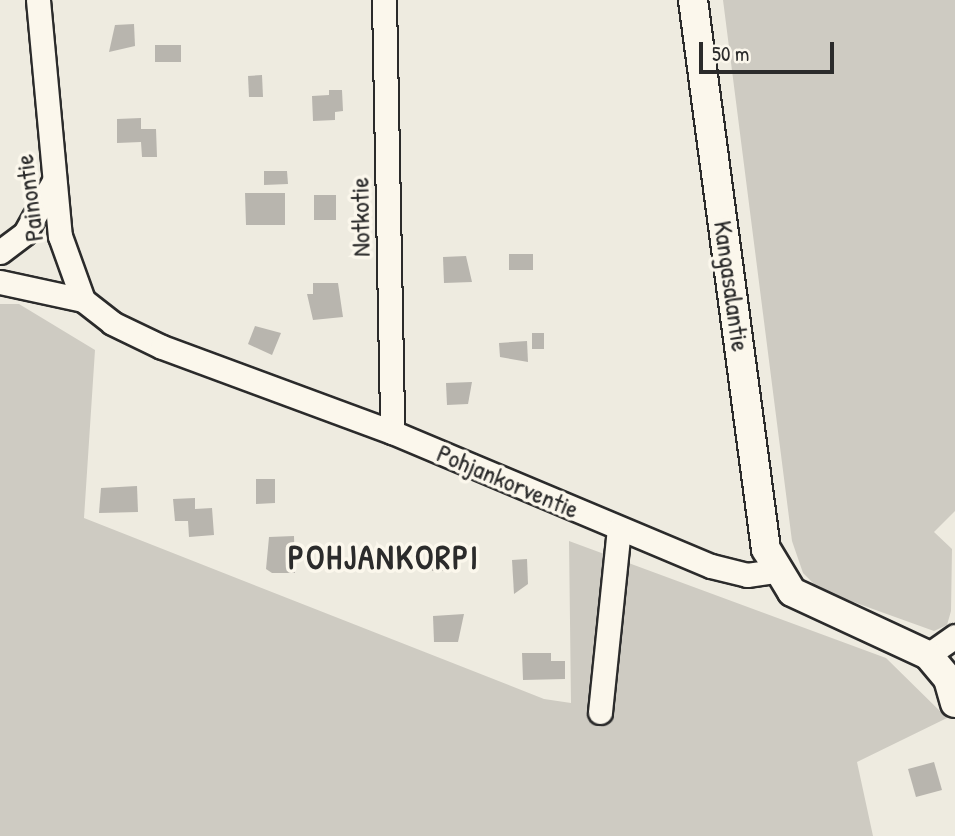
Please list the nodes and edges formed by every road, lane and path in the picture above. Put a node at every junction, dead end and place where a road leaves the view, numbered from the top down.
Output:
1 (38, 0) edge
2 (384, 0) edge
3 (693, 0) edge
4 (55, 178) junction
5 (0, 252) edge
6 (0, 282) edge
7 (83, 300) junction
8 (392, 432) junction
9 (619, 529) junction
10 (776, 571) junction
11 (955, 636) edge
12 (928, 655) junction
13 (955, 703) edge
14 (600, 712) dead end

1 - 4 street, Painontie
2 - 8 street, Notkotie
3 - 10 main road, Kangasalantie
4 - 5 street
4 - 7 street, Painontie
6 - 7 street
7 - 8 street, Pohjankorventie
8 - 9 street, Pohjankorventie
9 - 10 street, Pohjankorventie
9 - 14 street
10 - 12 main road
11 - 12 street
12 - 13 main road

